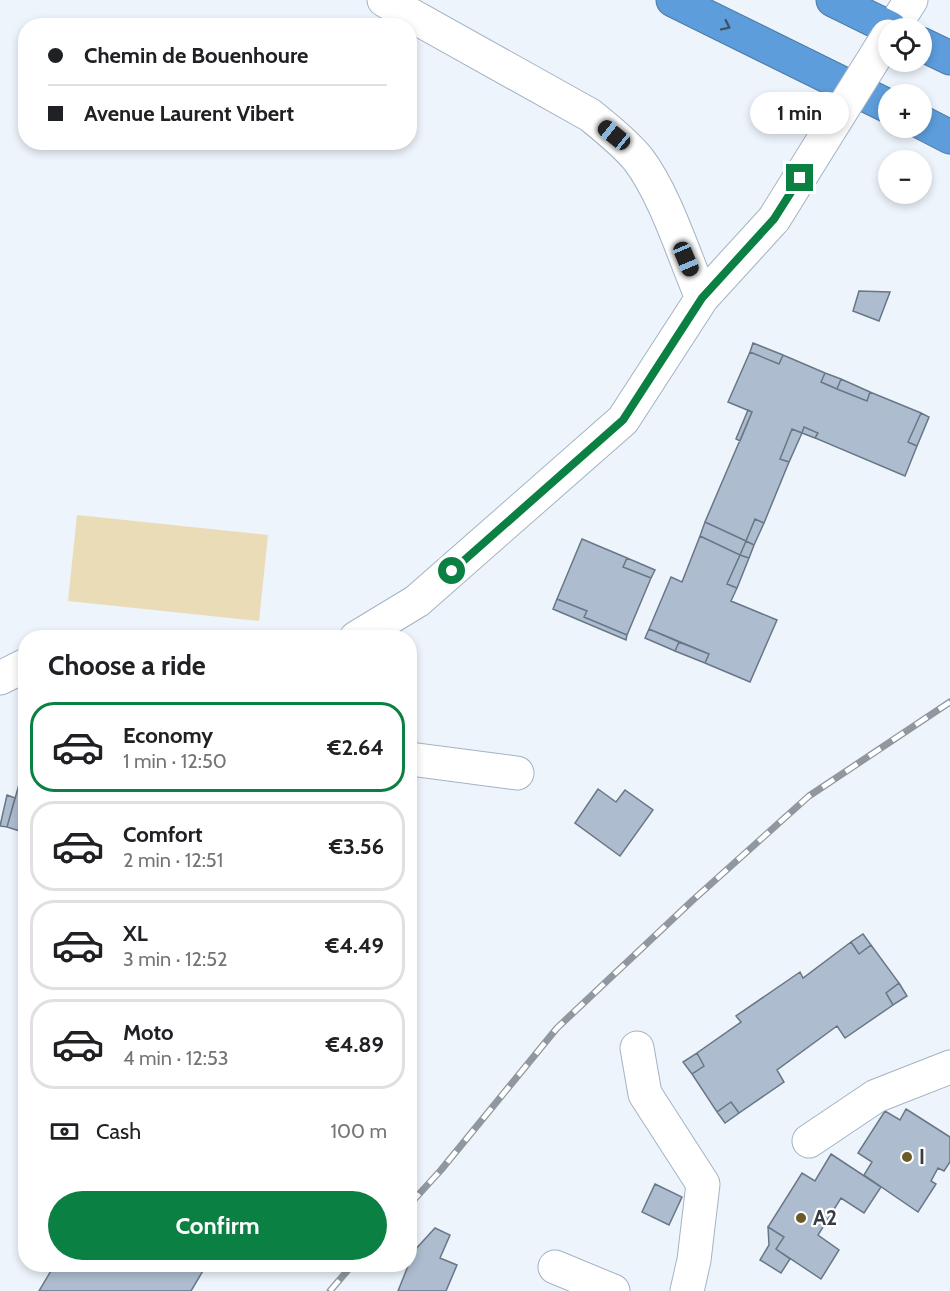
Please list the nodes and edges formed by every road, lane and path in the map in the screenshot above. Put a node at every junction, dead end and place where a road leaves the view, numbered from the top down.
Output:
1 (384, 0) edge
2 (673, 0) edge
3 (833, 0) edge
4 (911, 0) edge
5 (416, 18) edge
6 (417, 18) edge
7 (899, 18) edge
8 (878, 21) edge
9 (932, 49) edge
10 (878, 52) edge
11 (950, 58) edge
12 (878, 101) edge
13 (932, 128) edge
14 (950, 137) edge
15 (702, 298) junction
16 (369, 630) edge
17 (18, 669) edge
18 (0, 678) edge
19 (417, 760) edge
20 (517, 773) dead end
21 (637, 1048) dead end
22 (950, 1066) edge
23 (809, 1141) dead end
24 (555, 1267) dead end
25 (613, 1291) edge
26 (687, 1291) edge

1 - 5 street
2 -> 12 highway
3 - 8 highway
4 - 7 street
6 - 15 street
9 - 11 highway
10 - 15 street, bridge
13 - 14 highway
15 - 16 street
17 - 18 street
19 - 20 street
21 - 26 street
22 - 23 street
24 - 25 street

